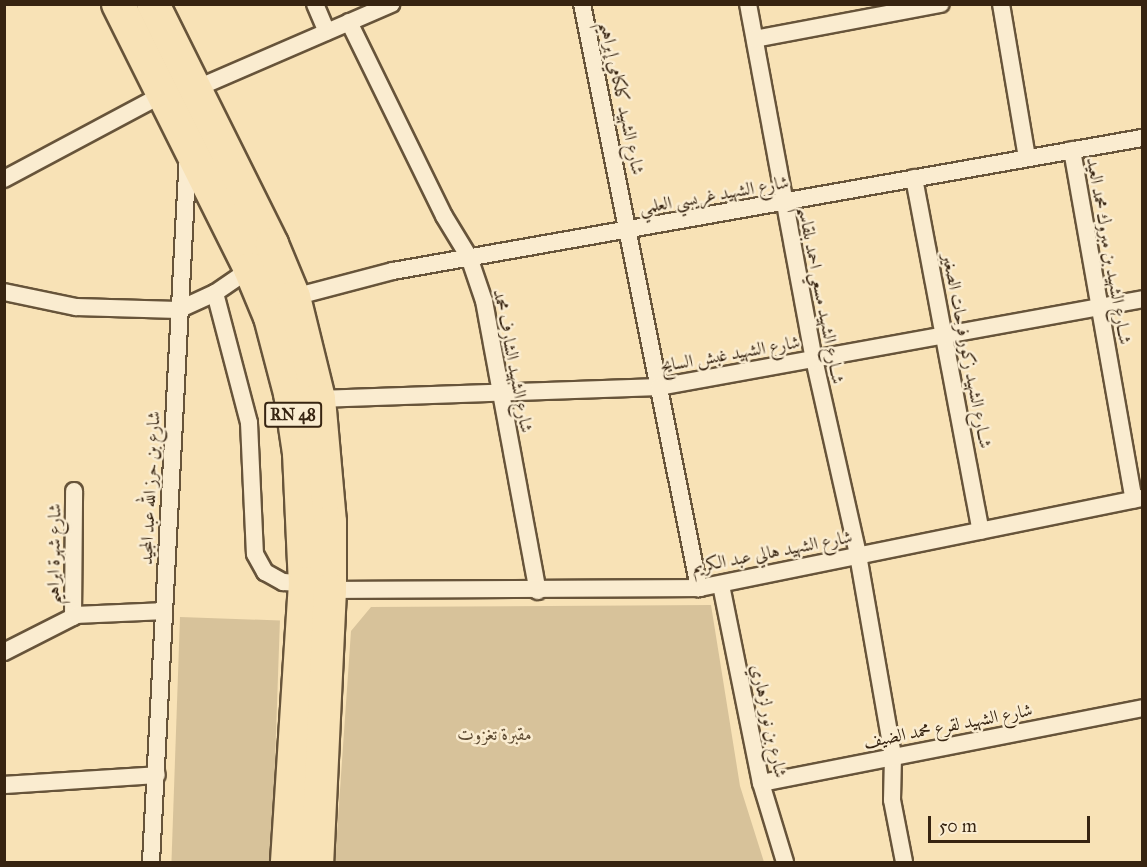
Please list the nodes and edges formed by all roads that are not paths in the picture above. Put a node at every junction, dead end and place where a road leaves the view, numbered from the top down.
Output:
1 (118, 4) edge
2 (153, 4) edge
3 (315, 4) edge
4 (391, 4) edge
5 (582, 4) edge
6 (748, 4) edge
7 (941, 4) edge
8 (1002, 4) edge
9 (349, 22) junction
10 (327, 32) junction
11 (755, 39) junction
12 (195, 89) junction
13 (164, 94) junction
14 (201, 137) junction
15 (1143, 138) edge
16 (1072, 150) junction
17 (1026, 158) junction
18 (914, 178) junction
19 (4, 179) edge
20 (783, 202) junction
21 (630, 230) junction
22 (469, 257) junction
23 (250, 270) junction
24 (4, 292) edge
25 (215, 293) junction
26 (294, 297) junction
27 (1143, 299) edge
28 (1098, 308) junction
29 (178, 310) junction
30 (944, 333) junction
31 (814, 359) junction
32 (659, 387) junction
33 (500, 393) junction
34 (319, 399) junction
35 (74, 491) dead end
36 (1138, 499) edge
37 (981, 531) junction
38 (858, 555) junction
39 (721, 585) junction
40 (318, 586) junction
41 (699, 588) junction
42 (538, 591) junction
43 (164, 611) junction
44 (73, 617) junction
45 (4, 652) edge
46 (1143, 708) edge
47 (893, 756) junction
48 (157, 775) junction
49 (761, 783) junction
50 (4, 785) edge
51 (151, 862) edge
52 (288, 862) edge
53 (317, 862) edge
54 (785, 862) edge
55 (904, 862) edge

1 - 13 highway, RN 48
2 - 12 highway, RN 48
3 - 10 street
4 - 9 street
5 - 21 street, شارع الشهيد كلكامي إبراهيم
6 - 11 street, شــارع الشهيد مسعي احمد بلقاسم
7 - 11 street
8 - 17 street
9 - 10 street
9 - 22 street, شارع الشهيد الشارف محمد
10 - 12 street
11 - 20 street, شــارع الشهيد مسعي احمد بلقاسم
12 - 14 highway, RN 48
13 - 14 highway, RN 48
13 - 19 street
14 - 23 highway, RN 48
14 - 26 highway, RN 48
14 - 29 street, شارع بن حرز الله عبد المجيد
15 - 16 street, شارع الشهيد غريسي العلمي
16 - 17 street, شارع الشهيد غريسي العلمي
16 - 28 street, شــارع الشهيد بن مبروك محمد العيد
17 - 18 street, شارع الشهيد غريسي العلمي
18 - 20 street, شارع الشهيد غريسي العلمي
18 - 30 street, شــارع الشهيد زكور فرحات الصغير
20 - 21 street, شارع الشهيد غريسي العلمي
20 - 31 street, شــارع الشهيد مسعي احمد بلقاسم
21 - 22 street, شارع الشهيد غريسي العلمي
21 - 32 street, شارع الشهيد كلكامي إبراهيم
22 - 26 street, شارع الشهيد غريسي العلمي
22 - 33 street, شارع الشهيد الشارف محمد
23 - 25 street
23 - 40 highway, RN 48
24 - 29 street
25 - 29 street
25 - 40 street, شارع الشهيد هالي عبد الكريم
26 - 34 highway, RN 48
27 - 28 street, شارع الشهيد غبش السايح
28 - 30 street, شارع الشهيد غبش السايح
28 - 36 street, شــارع الشهيد بن مبروك محمد العيد
29 - 43 street, شارع بن حرز الله عبد المجيد
30 - 31 street, شارع الشهيد غبش السايح
30 - 37 street, شــارع الشهيد زكور فرحات الصغير
31 - 32 street, شارع الشهيد غبش السايح
31 - 38 street, شــارع الشهيد مسعي احمد بلقاسم
32 - 33 street, شارع الشهيد غبش السايح
32 - 41 street, شارع الشهيد كلكامي إبراهيم
33 - 34 street, شارع الشهيد غبش السايح
33 - 42 street, شارع الشهيد الشارف محمد
34 - 40 highway, RN 48
35 - 44 street, شارع شهرة ابراهيم
36 - 37 street, شارع الشهيد هالي عبد الكريم
37 - 38 street, شارع الشهيد هالي عبد الكريم
38 - 39 street, شارع الشهيد هالي عبد الكريم
38 - 47 street, شــارع الشهيد مسعي احمد بلقاسم
39 - 41 street, شارع الشهيد هالي عبد الكريم
39 - 49 street, شارع بن نور لزهاري
40 - 42 street, شارع الشهيد هالي عبد الكريم
40 - 52 highway, RN 48
40 - 53 highway, RN 48
41 - 42 street, شارع الشهيد هالي عبد الكريم
43 - 44 street
43 - 48 street, شارع بن حرز الله عبد المجيد
44 - 45 street
46 - 47 street, شارع الشهيد لقرع محمد الضيف
47 - 49 street, شارع الشهيد لقرع محمد الضيف
47 - 55 street, شــارع الشهيد مسعي احمد بلقاسم
48 - 50 street
48 - 51 street, شارع بن حرز الله عبد المجيد
49 - 54 street, شارع بن نور لزهاري

